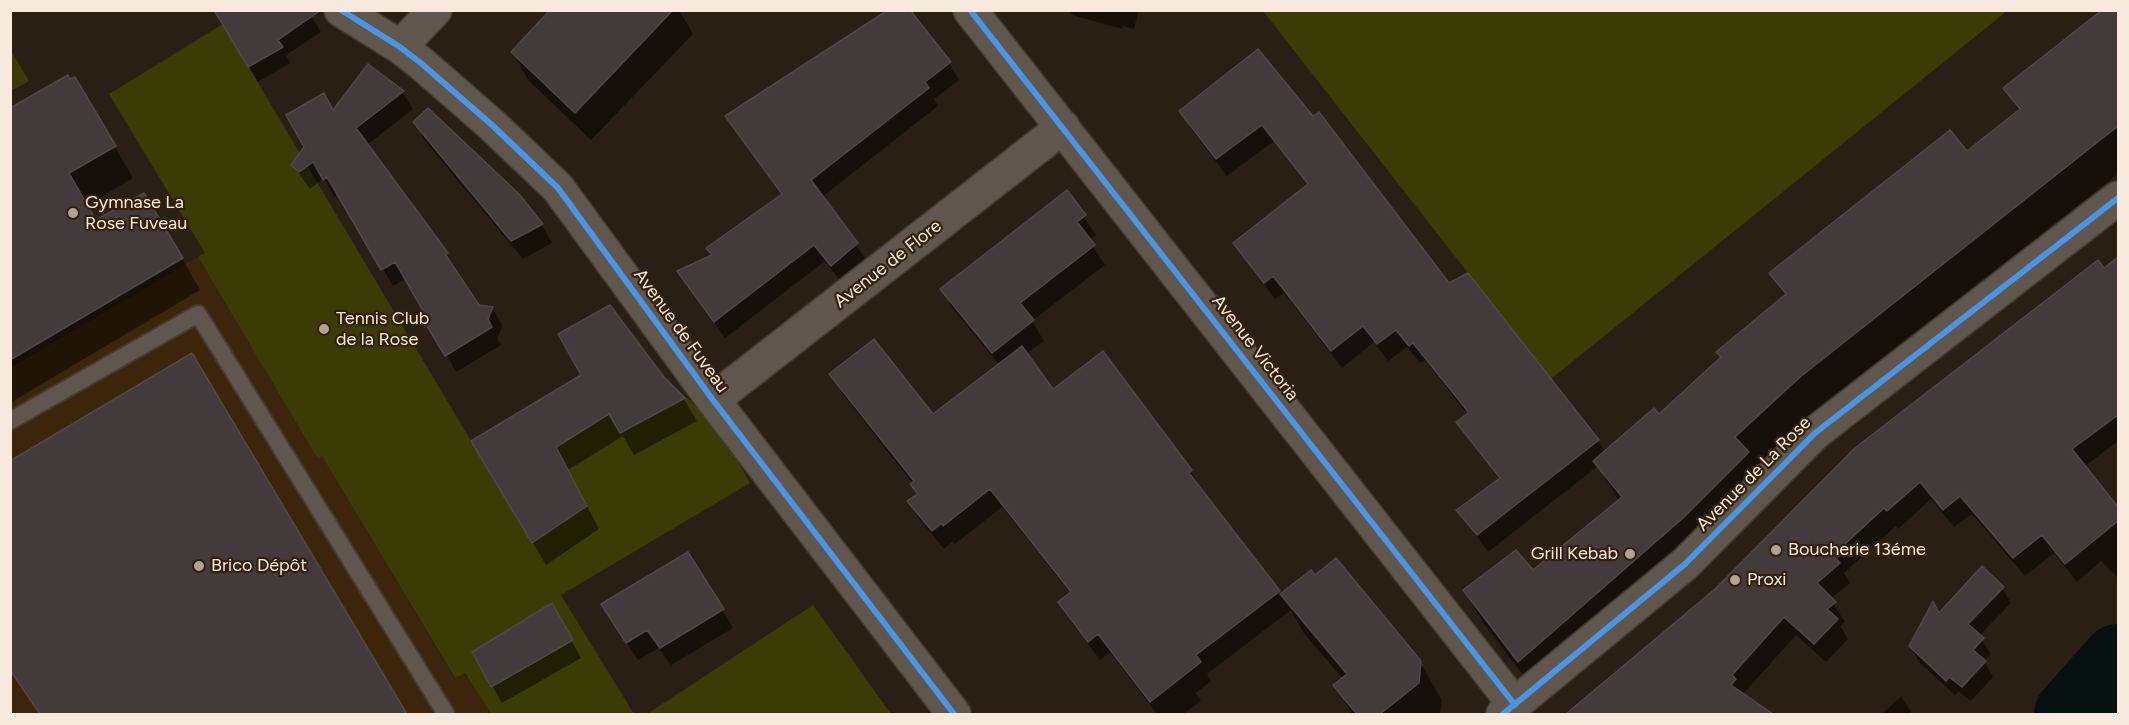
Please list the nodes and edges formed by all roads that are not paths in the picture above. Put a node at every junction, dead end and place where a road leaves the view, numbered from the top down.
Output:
1 (341, 10) edge
2 (435, 10) edge
3 (970, 10) edge
4 (400, 47) junction
5 (1063, 128) junction
6 (2118, 198) edge
7 (713, 400) junction
8 (10, 421) edge
9 (1509, 710) edge
10 (446, 714) edge
11 (954, 714) edge

1 - 4 street, Avenue de Fuveau
2 - 4 street
3 - 5 street, Avenue Victoria
4 - 7 street, Avenue de Fuveau
5 - 7 street, Avenue de Flore
5 - 9 street, Avenue Victoria
6 - 9 street, Avenue de La Rose
7 - 11 street, Avenue de Fuveau
8 - 10 lane

